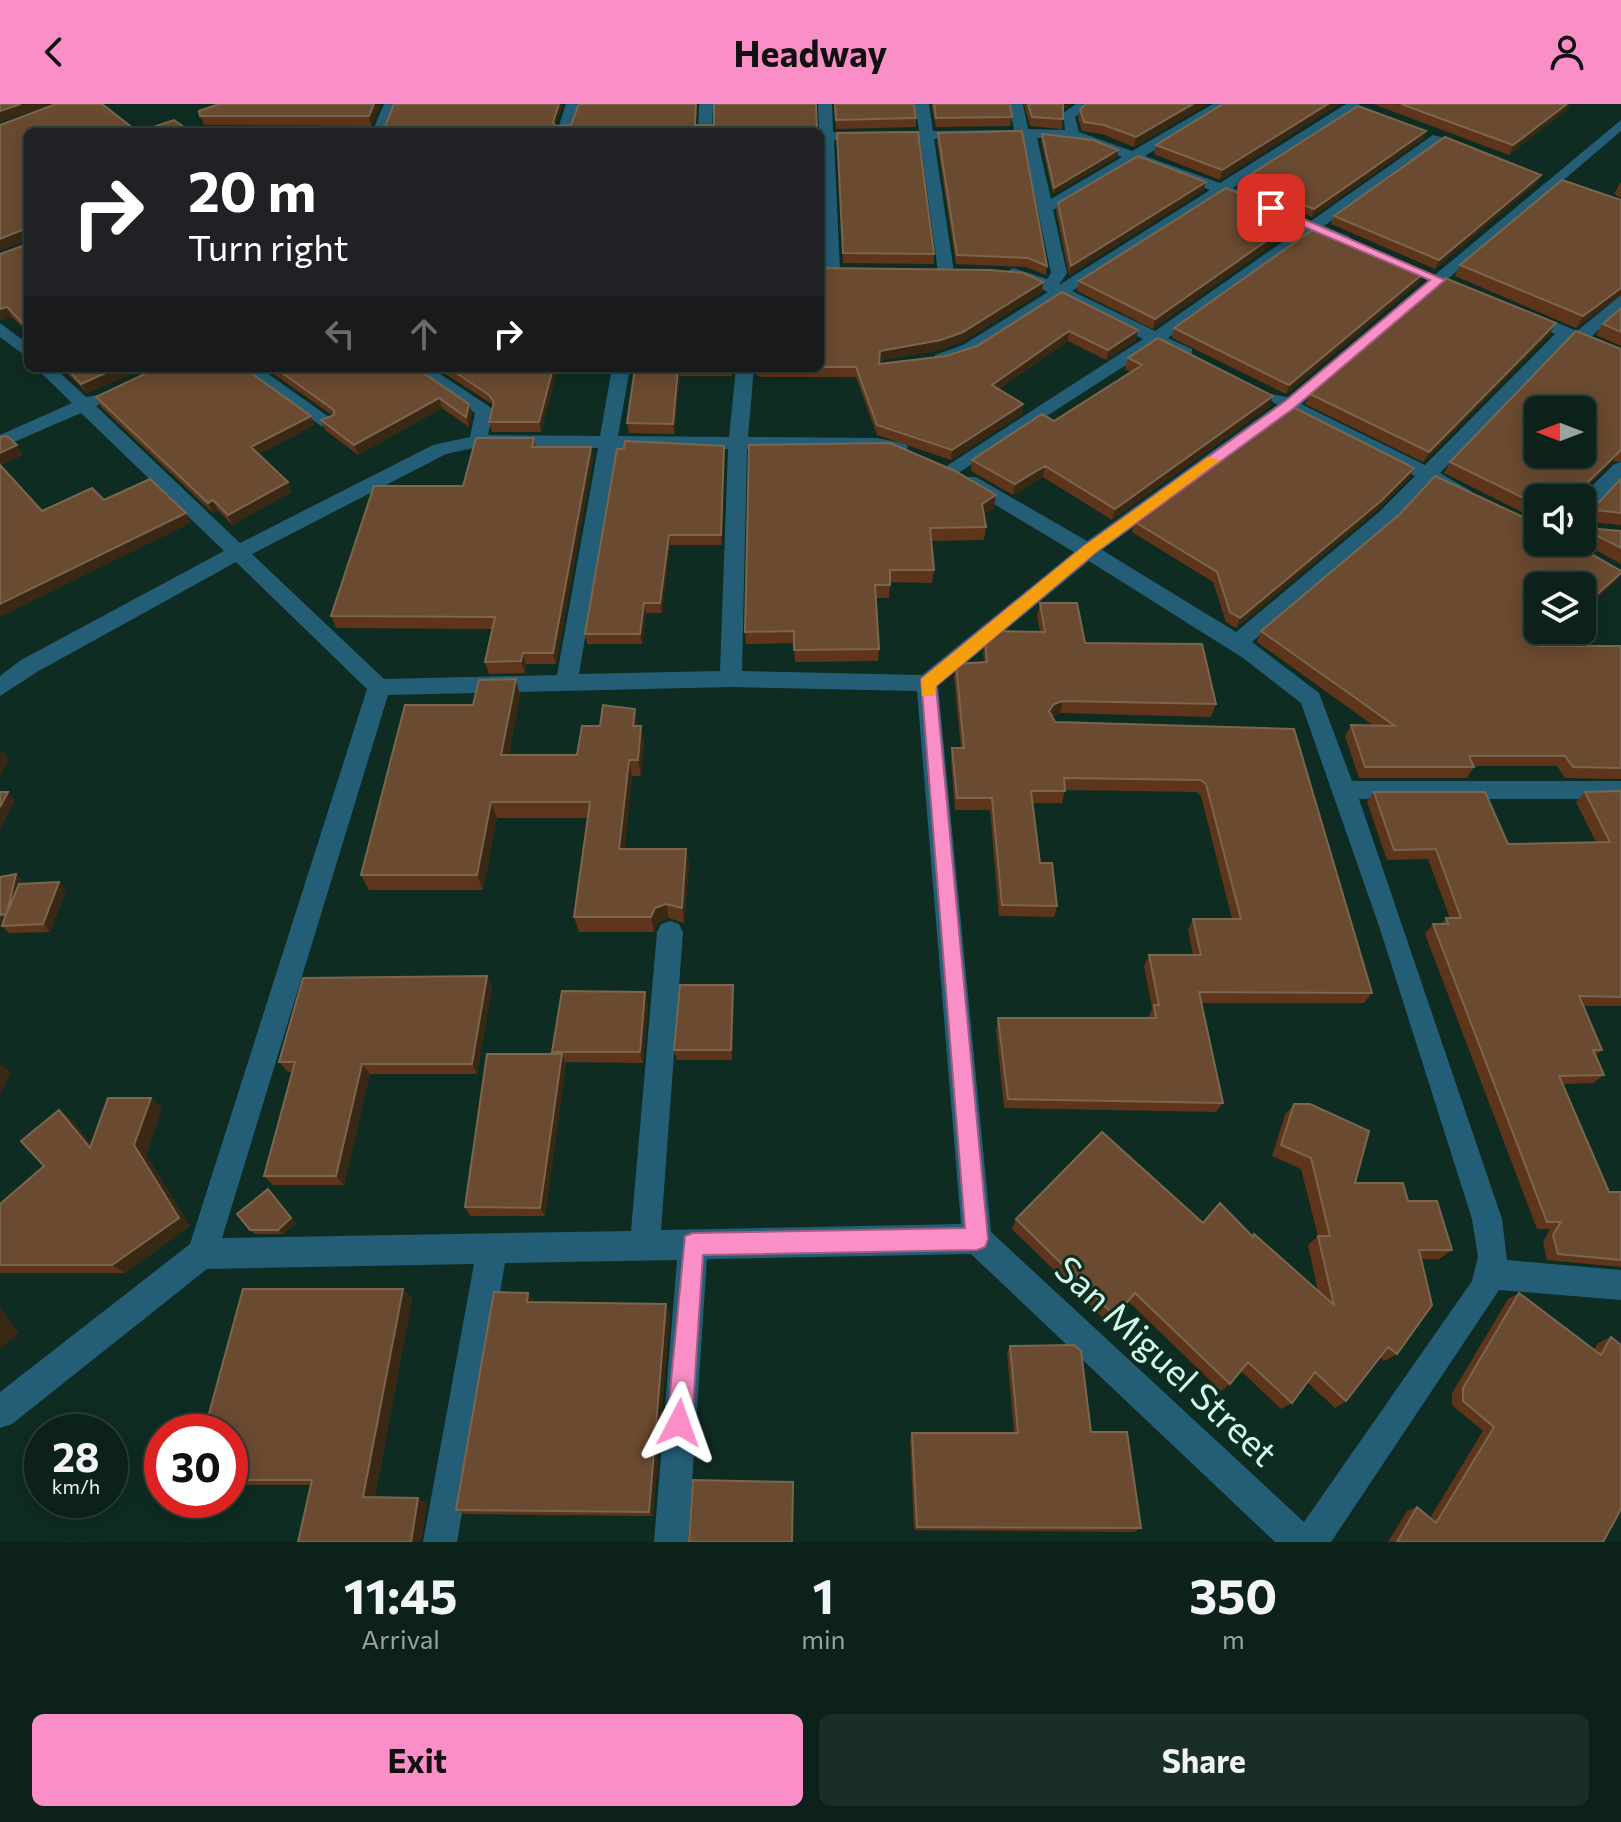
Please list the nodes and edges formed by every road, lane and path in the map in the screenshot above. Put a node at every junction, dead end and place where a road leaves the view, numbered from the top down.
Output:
1 (391, 104) edge
2 (573, 104) edge
3 (706, 104) edge
4 (825, 104) edge
5 (922, 104) edge
6 (1016, 104) edge
7 (1085, 104) edge
8 (1223, 104) edge
9 (1358, 107) edge
10 (1621, 124) edge
11 (381, 128) edge
12 (565, 128) edge
13 (705, 128) edge
14 (824, 128) edge
15 (1025, 133) junction
16 (926, 134) junction
17 (1073, 134) junction
18 (824, 136) edge
19 (1438, 138) edge
20 (824, 151) edge
21 (1137, 156) junction
22 (1224, 190) junction
23 (1045, 208) junction
24 (1315, 227) junction
25 (1357, 245) edge
26 (832, 271) edge
27 (946, 272) edge
28 (990, 272) edge
29 (1054, 289) junction
30 (1621, 300) edge
31 (1509, 309) edge
32 (0, 328) edge
33 (1573, 335) junction
34 (1156, 338) junction
35 (24, 349) edge
36 (1621, 355) edge
37 (930, 361) edge
38 (1209, 365) edge
39 (50, 372) edge
40 (254, 372) edge
41 (425, 372) edge
42 (620, 372) edge
43 (745, 372) edge
44 (1262, 391) edge
45 (113, 392) edge
46 (86, 404) junction
47 (1289, 405) junction
48 (327, 422) edge
49 (478, 441) junction
50 (738, 441) junction
51 (0, 442) edge
52 (610, 442) junction
53 (1621, 468) edge
54 (952, 471) junction
55 (1427, 474) junction
56 (1596, 493) edge
57 (1483, 502) edge
58 (1089, 550) junction
59 (240, 551) junction
60 (1237, 643) junction
61 (731, 679) junction
62 (567, 682) junction
63 (927, 683) junction
64 (379, 687) junction
65 (0, 688) edge
66 (1291, 730) edge
67 (1322, 731) junction
68 (1343, 790) junction
69 (1621, 790) edge
70 (670, 932) edge
71 (977, 1239) junction
72 (693, 1244) junction
73 (645, 1245) junction
74 (492, 1249) junction
75 (202, 1254) junction
76 (1488, 1274) junction
77 (1621, 1285) edge
78 (0, 1412) edge
79 (440, 1542) edge
80 (671, 1542) edge
81 (1300, 1542) edge
82 (1311, 1542) edge

1 - 11 street
2 - 12 street
3 - 13 street
4 - 14 street
5 - 16 street
6 - 15 street
7 - 17 street
8 - 21 street
9 - 22 street
10 - 47 street
15 - 16 street
15 - 17 street
15 - 23 street
16 - 18 street
16 - 27 street
17 - 21 street
19 - 24 street
20 - 26 street
21 - 22 street
21 - 23 street
22 - 24 street
22 - 29 street
23 - 29 street
24 - 25 street
24 - 34 street
28 - 29 street
29 - 34 street
29 - 37 street
30 - 33 street
31 - 33 street
32 - 35 street
33 - 36 street
33 - 55 street
34 - 38 street
34 - 54 street
39 - 46 street
40 - 48 street
41 - 49 street
42 - 52 street
43 - 50 street
44 - 47 street
45 - 46 street
46 - 51 street
46 - 59 street
47 - 55 street
47 - 58 street
49 - 52 street
49 - 59 street
50 - 52 street
50 - 54 street
50 - 61 street
52 - 62 street
53 - 56 street
54 - 58 street
55 - 57 street
55 - 60 street
58 - 60 street
58 - 63 street
59 - 64 street
59 - 65 street
60 - 67 street
61 - 62 street
61 - 63 street
62 - 64 street
63 - 71 street
64 - 75 street
66 - 67 street
67 - 68 street
68 - 69 street
68 - 76 street
70 - 73 street
71 - 72 street
71 - 81 street, San Miguel Street
72 - 73 street
72 - 80 street
73 - 74 street
74 - 75 street
74 - 79 street
75 - 78 street
76 - 77 street
76 - 82 street

